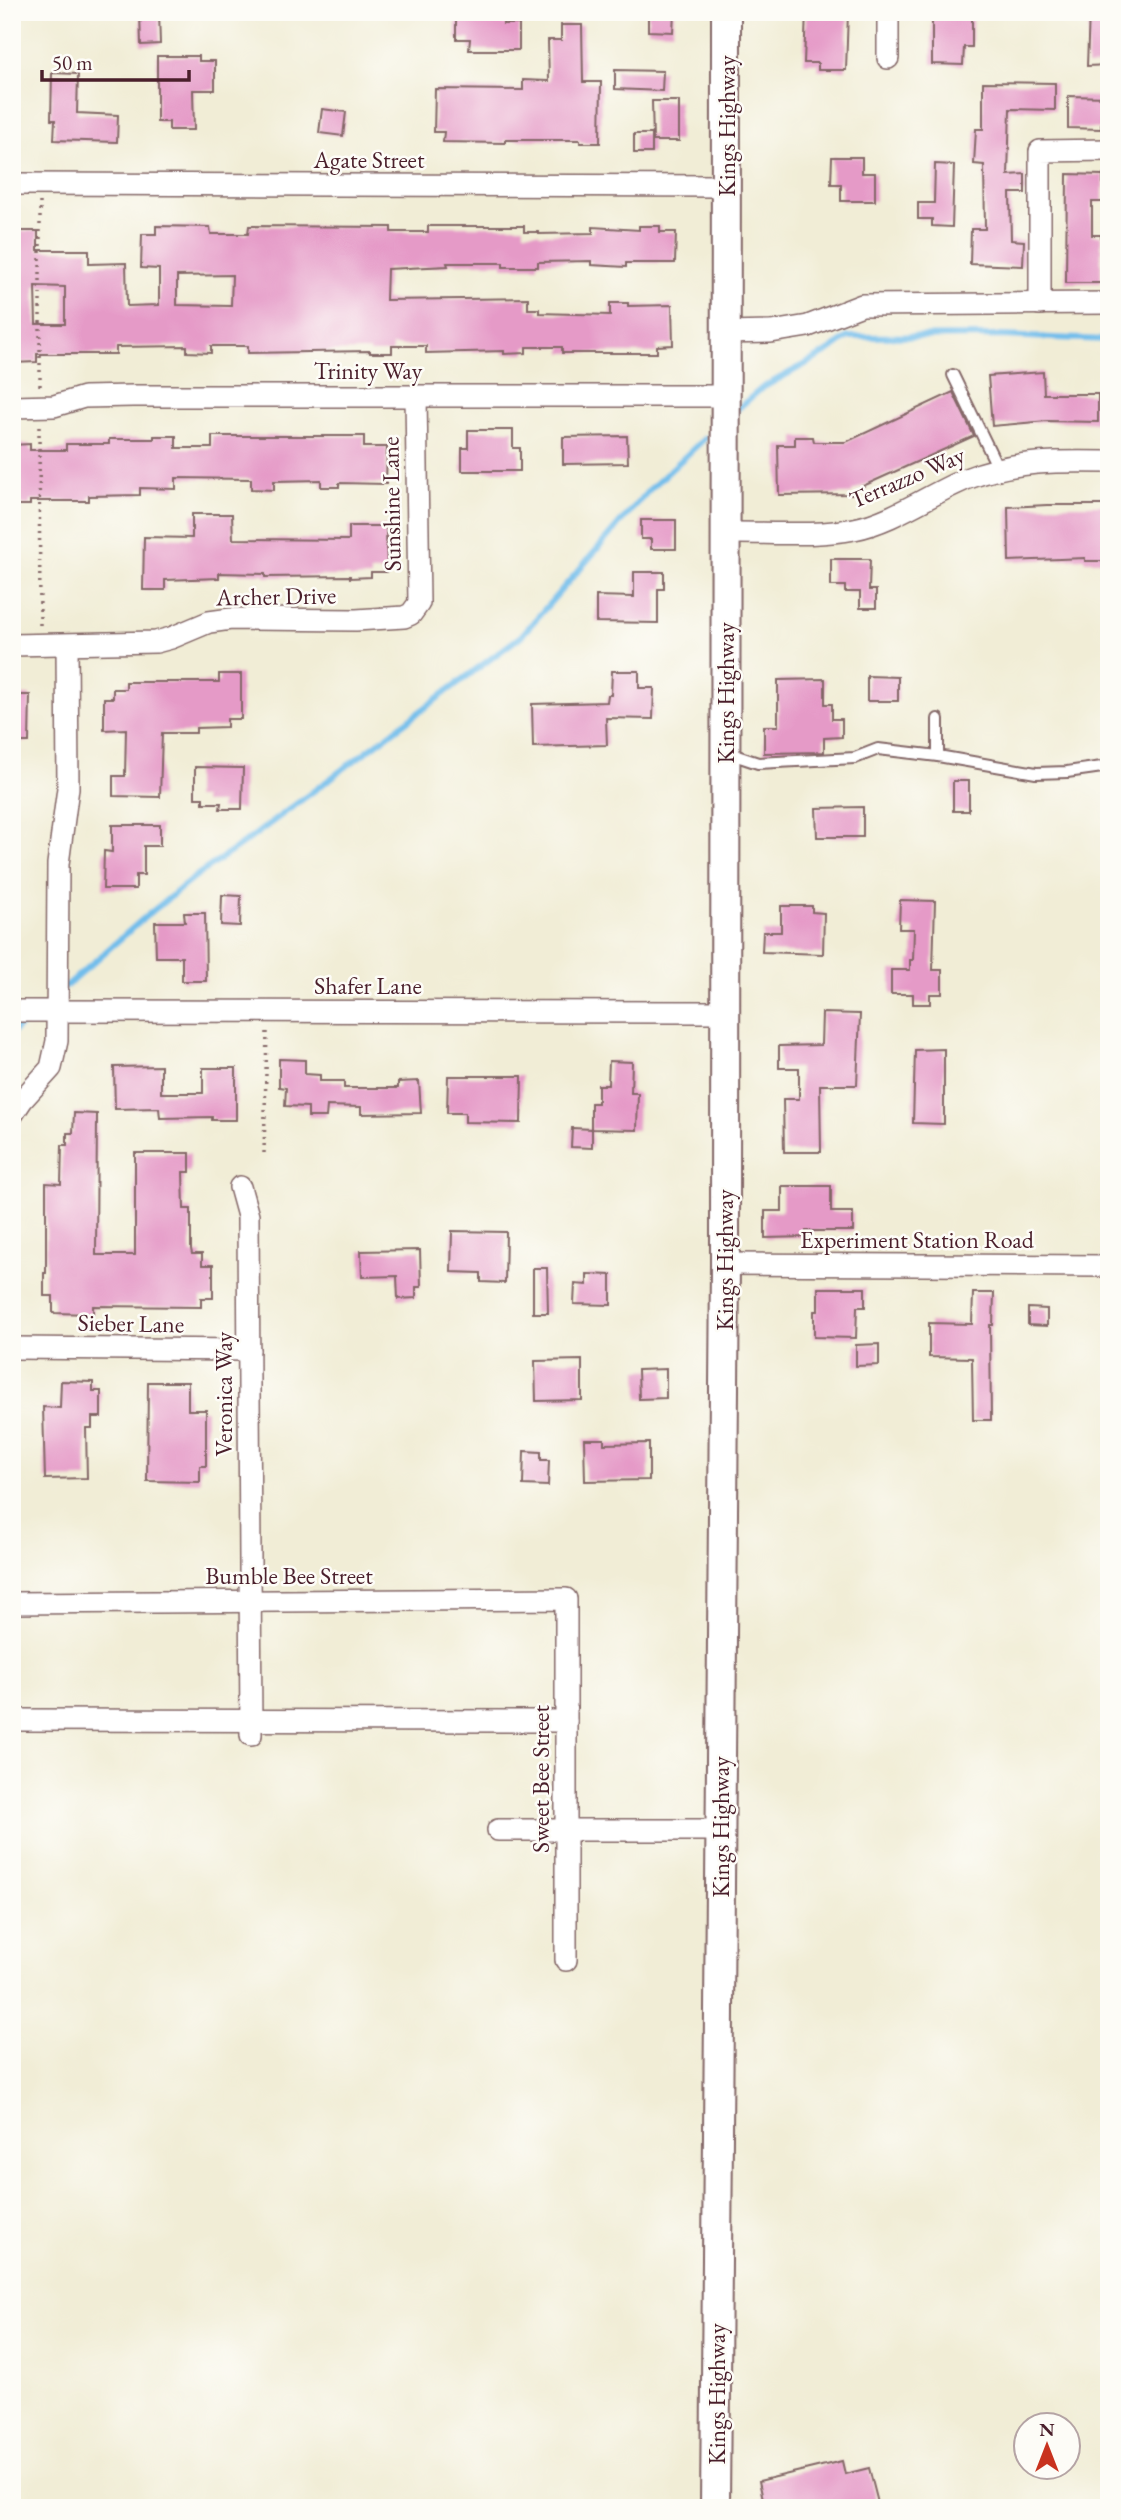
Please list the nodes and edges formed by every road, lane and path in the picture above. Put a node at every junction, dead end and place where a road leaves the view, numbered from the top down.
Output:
1 (726, 12) edge
2 (888, 12) edge
3 (888, 58) dead end
4 (1109, 150) edge
5 (12, 184) edge
6 (726, 186) junction
7 (40, 197) dead end
8 (1109, 303) edge
9 (1040, 304) junction
10 (725, 333) junction
11 (953, 375) dead end
12 (40, 389) dead end
13 (416, 396) junction
14 (724, 396) junction
15 (12, 407) edge
16 (40, 418) dead end
17 (1109, 462) edge
18 (998, 468) junction
19 (725, 533) junction
20 (415, 610) joint
21 (40, 628) dead end
22 (12, 645) edge
23 (66, 645) junction
24 (938, 719) dead end
25 (725, 749) junction
26 (937, 756) junction
27 (1109, 766) edge
28 (58, 1010) junction
29 (12, 1011) edge
30 (724, 1012) junction
31 (267, 1032) dead end
32 (12, 1115) edge
33 (264, 1153) dead end
34 (240, 1187) dead end
35 (725, 1264) junction
36 (1109, 1266) edge
37 (12, 1348) edge
38 (249, 1350) junction
39 (566, 1599) joint
40 (250, 1601) junction
41 (12, 1603) edge
42 (12, 1720) edge
43 (566, 1721) junction
44 (251, 1728) junction
45 (498, 1830) dead end
46 (566, 1830) junction
47 (720, 1830) junction
48 (566, 1960) dead end
49 (715, 2508) edge

1 - 6 street, Kings Highway
2 - 3 street
4 - 9 street
5 - 6 street, Agate Street
6 - 10 street, Kings Highway
7 - 12 path
8 - 9 street
9 - 10 street
10 - 14 street, Kings Highway
11 - 18 lane
13 - 14 street, Trinity Way
13 - 15 street, Trinity Way
13 - 20 street, Sunshine Lane
14 - 19 street, Kings Highway
16 - 21 path
17 - 18 street, Terrazzo Way
18 - 19 street, Terrazzo Way
19 - 25 street, Kings Highway
20 - 23 street, Archer Drive
22 - 23 street, Archer Drive
23 - 28 street
24 - 26 lane
25 - 26 lane
25 - 30 street, Kings Highway
26 - 27 lane
28 - 29 street, Shafer Lane
28 - 30 street, Shafer Lane
28 - 32 street
30 - 35 street, Kings Highway
31 - 33 path
34 - 38 street, Veronica Way
35 - 36 street, Experiment Station Road
35 - 47 street, Kings Highway
37 - 38 street, Sieber Lane
38 - 40 street, Veronica Way
39 - 40 street, Bumble Bee Street
39 - 43 street, Sweet Bee Street
40 - 41 street, Bumble Bee Street
40 - 44 street, Veronica Way
42 - 44 street
43 - 44 street
43 - 46 street, Sweet Bee Street
45 - 46 street
46 - 47 street
46 - 48 street, Sweet Bee Street
47 - 49 street, Kings Highway

